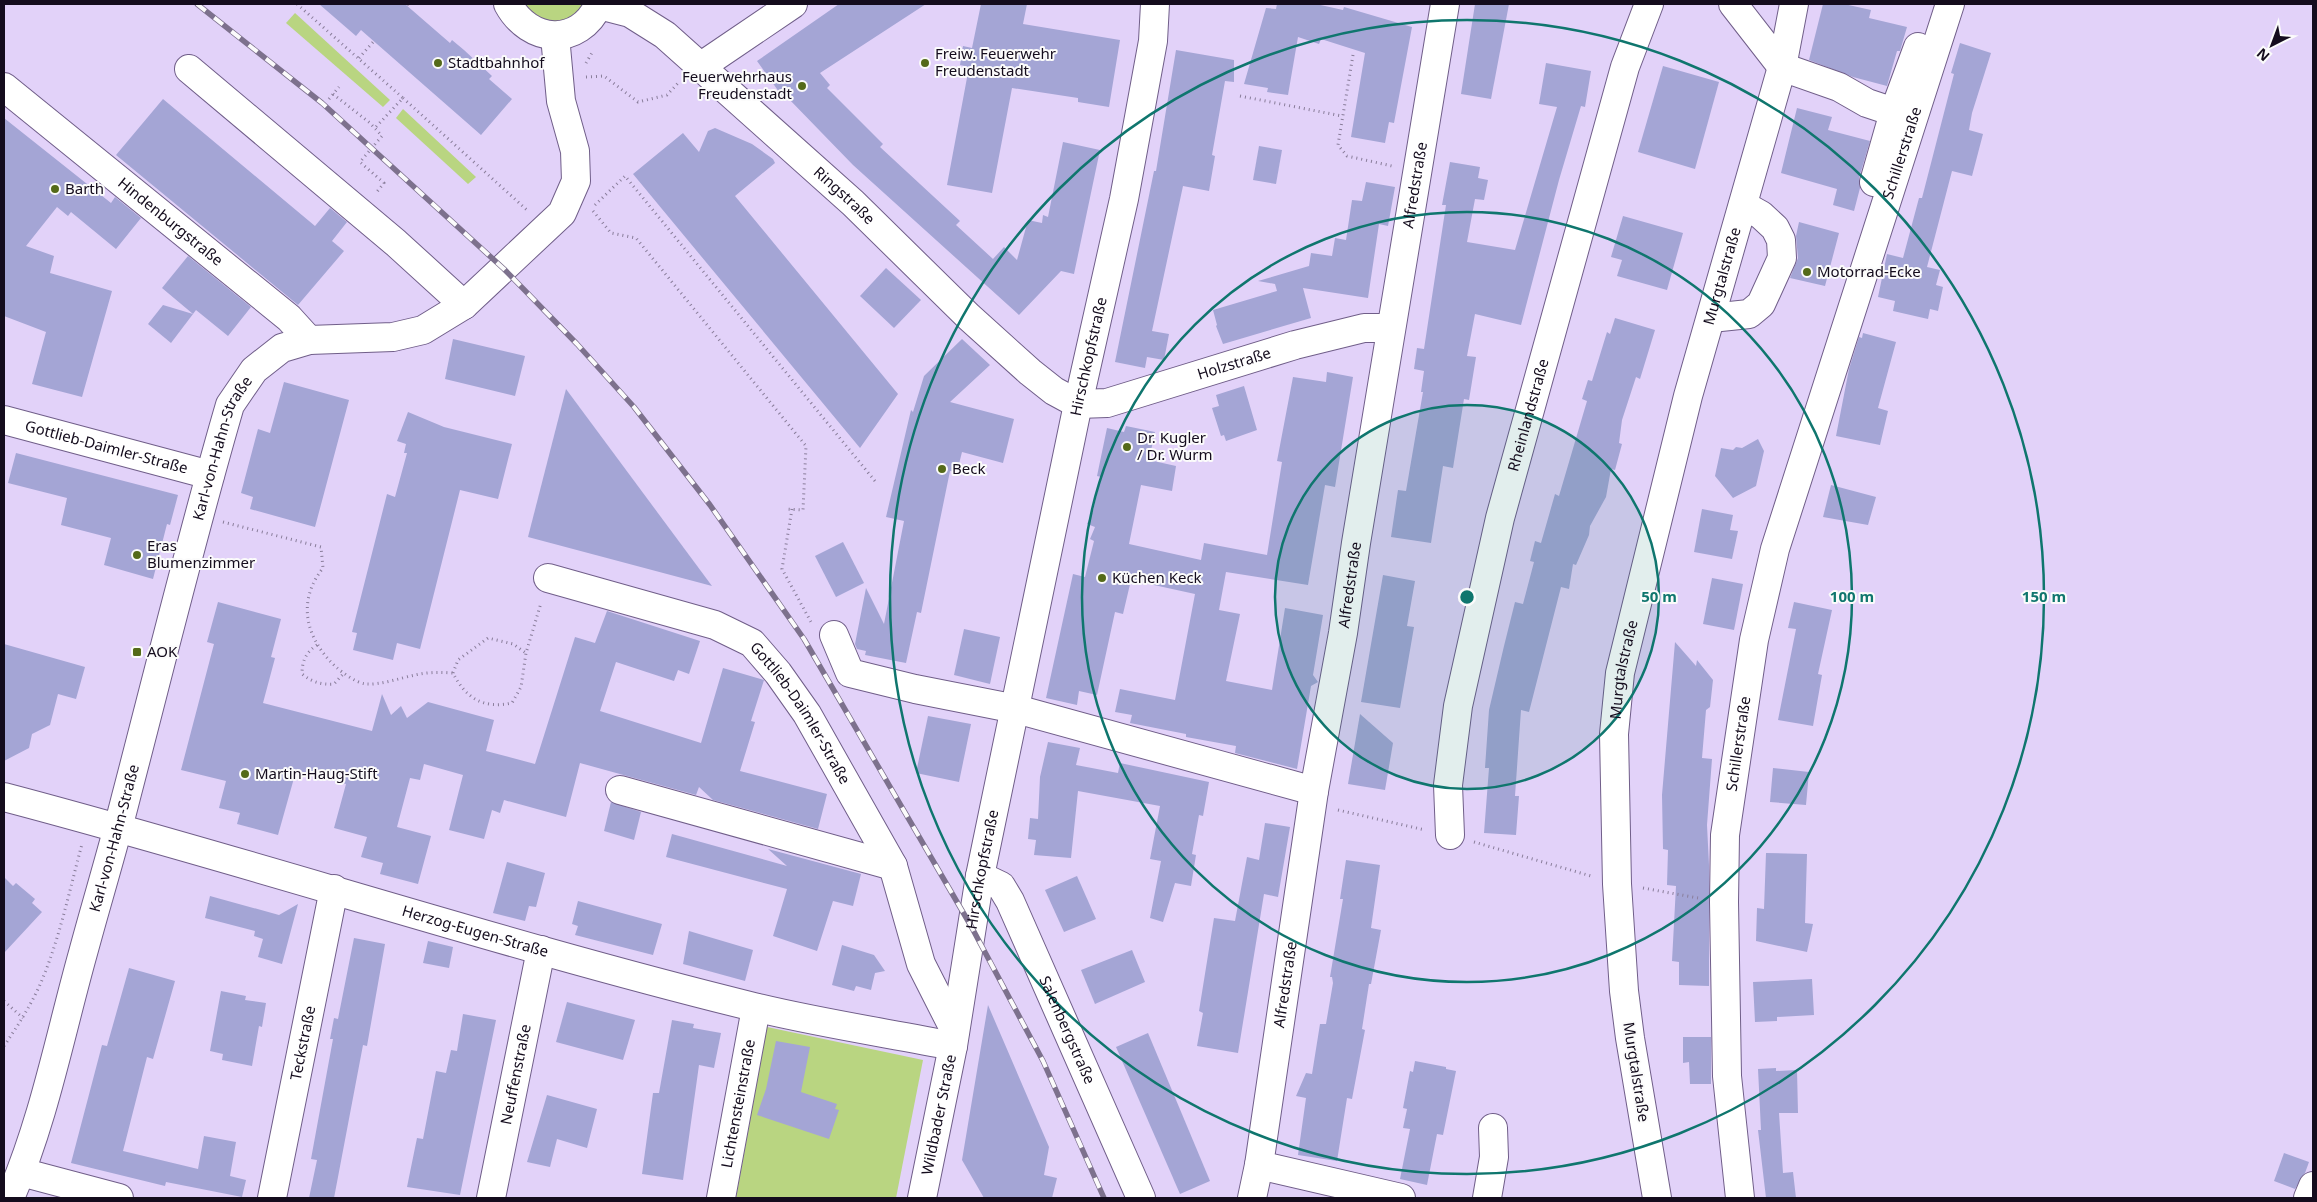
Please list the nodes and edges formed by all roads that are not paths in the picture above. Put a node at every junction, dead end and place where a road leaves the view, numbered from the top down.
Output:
1 (508, 4) edge
2 (793, 4) edge
3 (1155, 4) edge
4 (1445, 4) edge
5 (1649, 4) edge
6 (1733, 4) edge
7 (1794, 4) edge
8 (1935, 4) edge
9 (1950, 4) edge
10 (599, 5) edge
11 (555, 36) junction
12 (700, 66) junction
13 (1782, 67) junction
14 (189, 69) dead end
15 (4, 87) edge
16 (1894, 112) junction
17 (1743, 205) junction
18 (1854, 304) junction
19 (464, 305) junction
20 (1711, 318) junction
21 (1392, 328) junction
22 (309, 340) junction
23 (1078, 404) junction
24 (4, 420) edge
25 (210, 475) junction
26 (548, 578) road end
27 (834, 635) road end
28 (1016, 709) junction
29 (620, 790) dead end
30 (4, 797) edge
31 (1313, 798) junction
32 (117, 828) junction
33 (1450, 835) road end
34 (894, 866) junction
35 (980, 876) junction
36 (334, 889) junction
37 (541, 950) junction
38 (756, 1008) junction
39 (954, 1038) junction
40 (1493, 1128) dead end
41 (1259, 1165) junction
42 (21, 1172) junction
43 (2313, 1186) edge
44 (10, 1198) edge
45 (119, 1198) edge
46 (272, 1198) edge
47 (491, 1198) edge
48 (721, 1198) edge
49 (922, 1198) edge
50 (1141, 1198) edge
51 (1252, 1198) edge
52 (1401, 1198) edge
53 (1487, 1198) edge
54 (1657, 1198) edge
55 (1740, 1198) edge
56 (2308, 1198) edge

1 - 11 street
2 - 12 street
3 - 23 street, Hirschkopfstraße
4 - 21 street, Alfredstraße
5 - 33 street, Rheinlandstraße
6 - 13 street
7 - 13 street, Murgtalstraße
8 - 16 street, Schillerstraße
9 - 18 street, Schillerstraße
10 - 11 street
10 - 12 street, Ringstraße
11 - 19 street, Karl-von-Hahn-Straße
12 - 23 street, Ringstraße
13 - 16 street
13 - 17 street, Murgtalstraße
14 - 19 street
15 - 22 street, Hindenburgstraße
16 - 18 street, Schillerstraße
17 - 20 street, Murgtalstraße
17 - 20 street
18 - 55 street, Schillerstraße
19 - 22 street, Karl-von-Hahn-Straße
20 - 54 street, Murgtalstraße
21 - 23 street, Holzstraße
21 - 31 street, Alfredstraße
22 - 25 street, Karl-von-Hahn-Straße
23 - 28 street, Hirschkopfstraße
24 - 25 street, Gottlieb-Daimler-Straße
25 - 32 street, Karl-von-Hahn-Straße
26 - 34 street, Gottlieb-Daimler-Straße
27 - 28 street
28 - 31 street
28 - 35 street, Hirschkopfstraße
29 - 34 street
30 - 32 street, Herzog-Eugen-Straße
31 - 41 street, Alfredstraße
32 - 36 street, Herzog-Eugen-Straße
32 - 42 street, Karl-von-Hahn-Straße
34 - 39 street, Gottlieb-Daimler-Straße
35 - 39 street, Hirschkopfstraße
35 - 50 street, Salenbergstraße
36 - 37 street, Herzog-Eugen-Straße
36 - 46 street, Teckstraße
37 - 38 street, Herzog-Eugen-Straße
37 - 47 street, Neuffenstraße
38 - 39 street, Herzog-Eugen-Straße
38 - 48 street, Lichtensteinstraße
39 - 49 street, Wildbader Straße
40 - 53 street
41 - 51 street, Alfredstraße
41 - 52 street
42 - 44 street, Karl-von-Hahn-Straße
42 - 45 street
43 - 56 street

